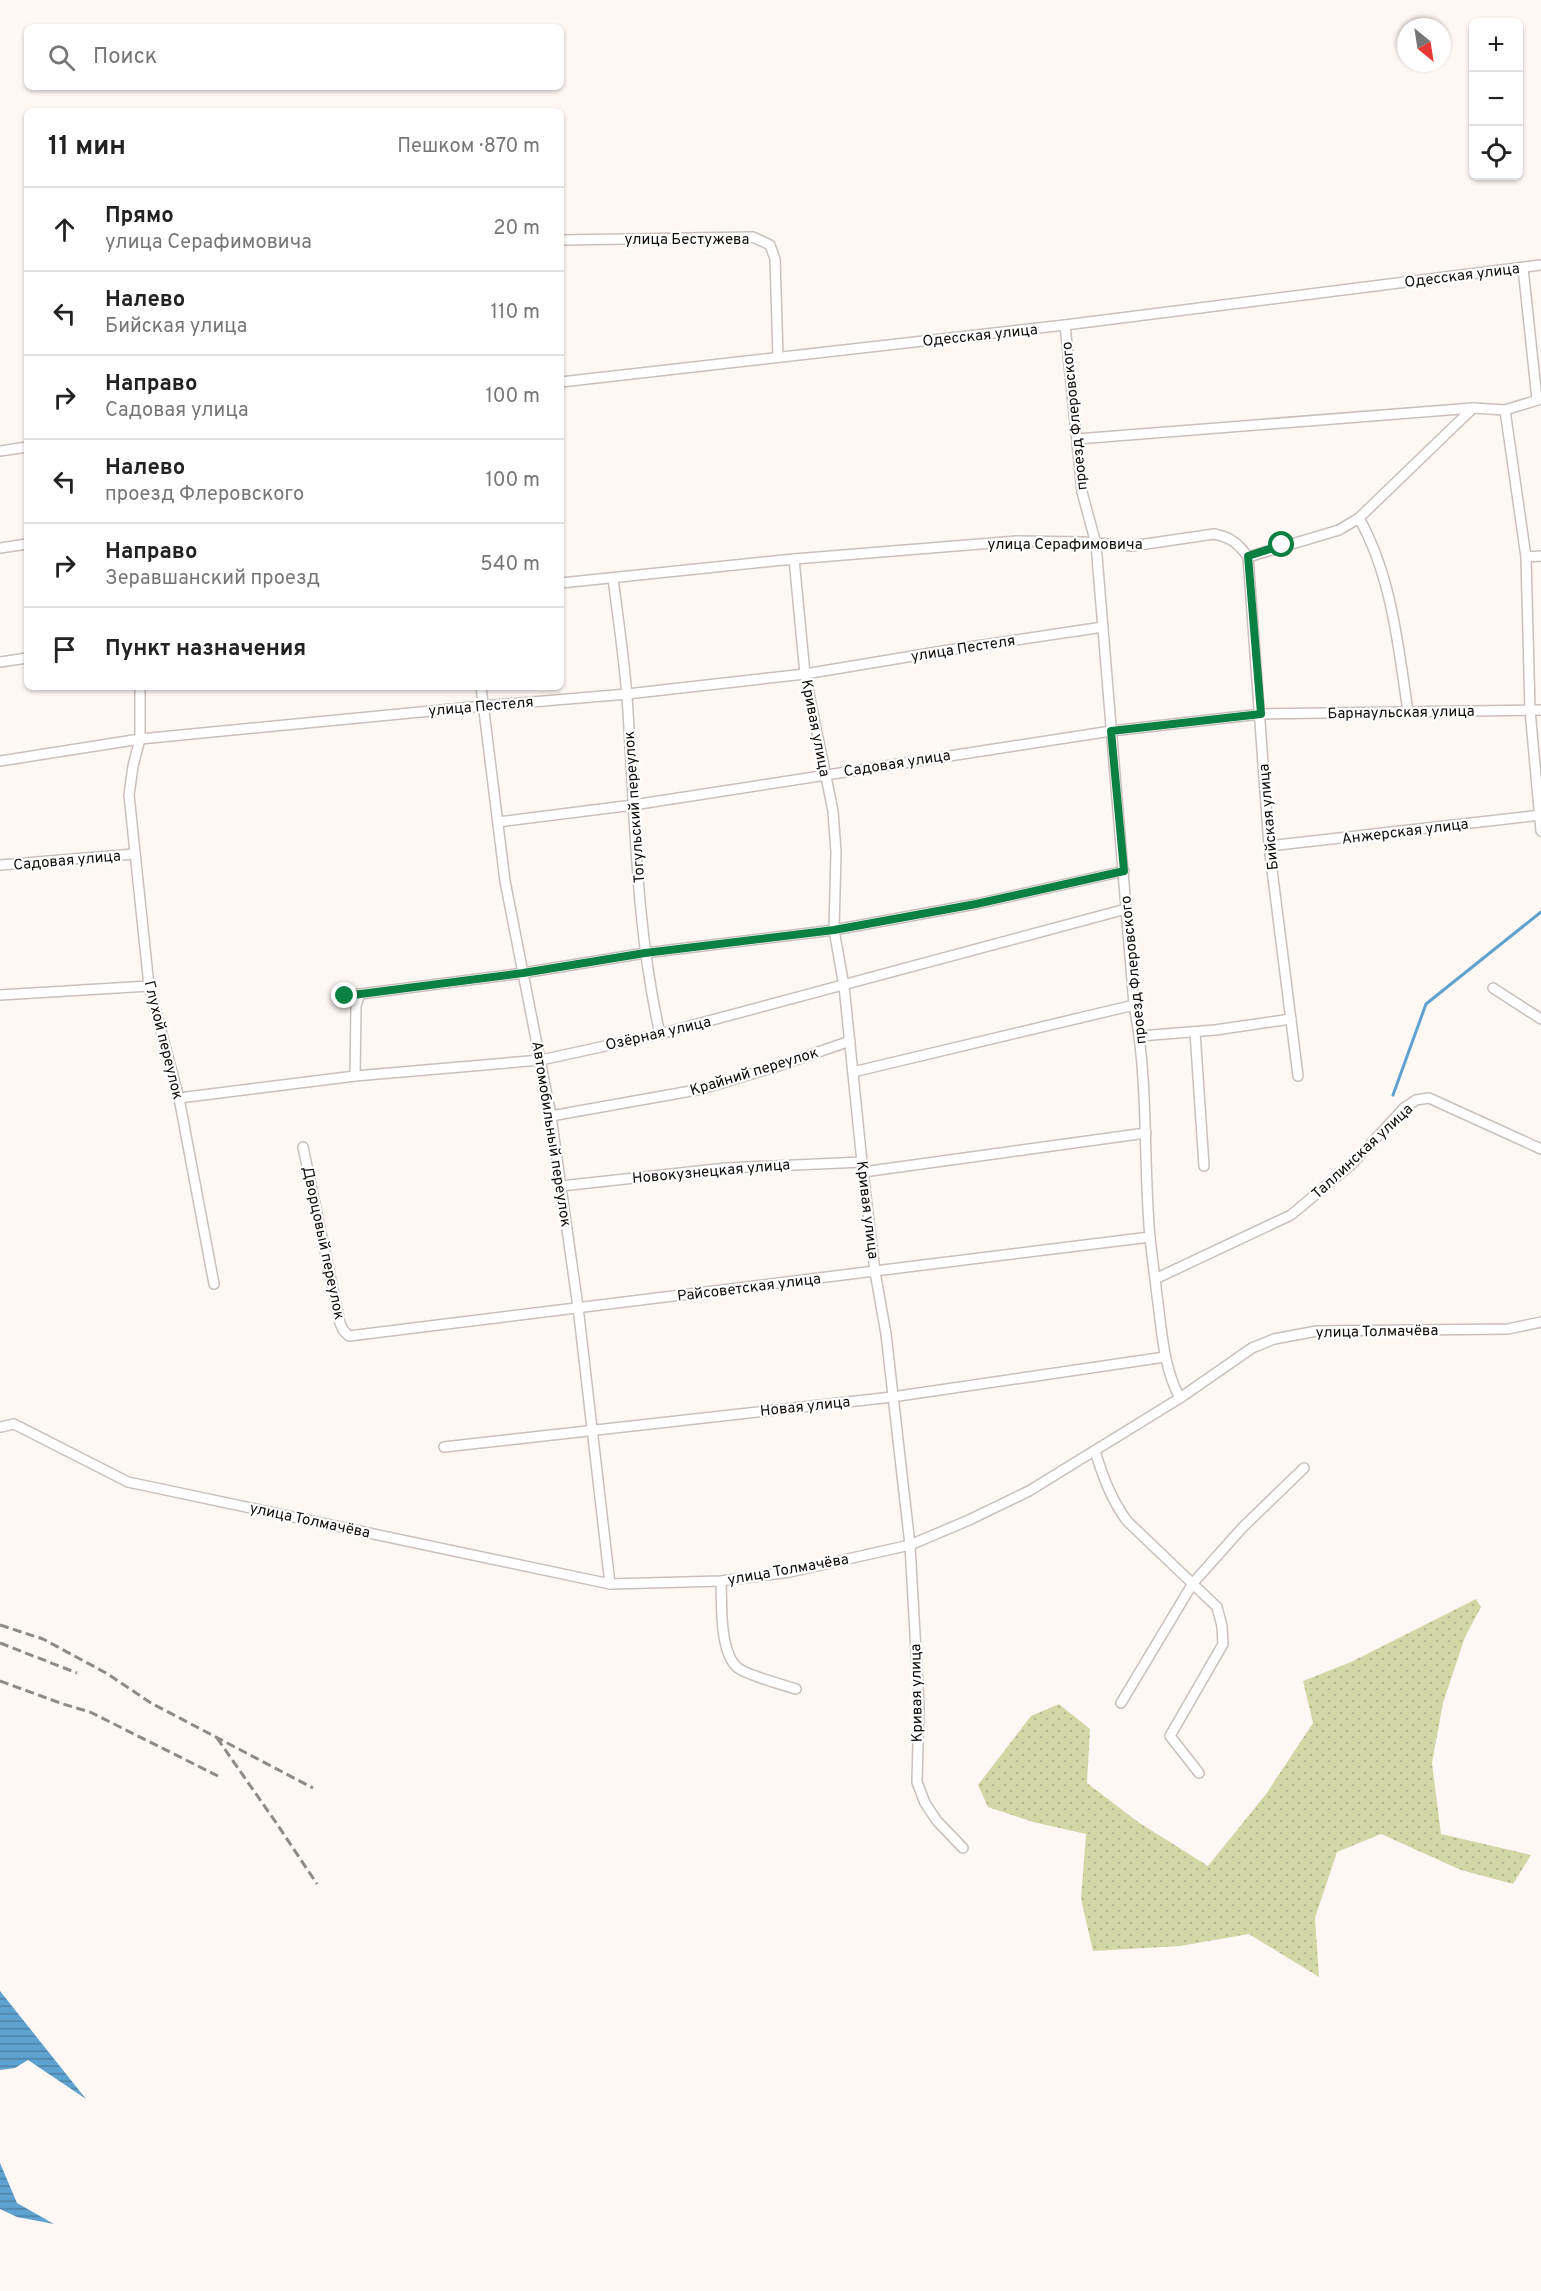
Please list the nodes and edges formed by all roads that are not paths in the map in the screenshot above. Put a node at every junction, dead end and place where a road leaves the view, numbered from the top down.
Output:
1 (564, 240) edge
2 (1541, 266) edge
3 (1523, 268) junction
4 (1065, 325) junction
5 (778, 357) junction
6 (564, 382) edge
7 (1539, 399) edge
8 (1473, 408) junction
9 (1505, 410) junction
10 (1077, 439) junction
11 (24, 447) edge
12 (0, 451) edge
13 (1359, 518) junction
14 (24, 544) edge
15 (1096, 544) junction
16 (0, 548) edge
17 (1248, 556) junction
18 (1541, 556) edge
19 (1526, 558) junction
20 (794, 559) junction
21 (613, 578) junction
22 (564, 584) edge
23 (1103, 627) junction
24 (24, 658) edge
25 (0, 662) edge
26 (805, 675) junction
27 (140, 690) edge
28 (481, 690) edge
29 (627, 694) junction
30 (483, 706) junction
31 (1530, 710) junction
32 (1541, 710) edge
33 (1408, 711) junction
34 (1261, 714) junction
35 (1111, 731) junction
36 (140, 739) junction
37 (0, 761) edge
38 (825, 774) junction
39 (633, 805) junction
40 (1541, 815) edge
41 (498, 822) junction
42 (1541, 831) edge
43 (1269, 846) junction
44 (134, 854) junction
45 (0, 865) edge
46 (1124, 871) junction
47 (1126, 909) junction
48 (834, 930) junction
49 (645, 953) junction
50 (523, 973) junction
51 (149, 986) junction
52 (844, 986) junction
53 (1492, 988) dead end
54 (0, 995) edge
55 (345, 996) dead end
56 (359, 996) junction
57 (1134, 1005) junction
58 (1292, 1019) junction
59 (1541, 1019) edge
60 (1195, 1032) junction
61 (660, 1034) junction
62 (1140, 1036) junction
63 (850, 1041) junction
64 (541, 1060) junction
65 (853, 1072) junction
66 (355, 1076) junction
67 (1298, 1076) dead end
68 (179, 1098) junction
69 (551, 1116) junction
70 (1146, 1133) junction
71 (303, 1147) dead end
72 (1541, 1149) edge
73 (862, 1162) junction
74 (1204, 1166) dead end
75 (863, 1172) junction
76 (561, 1186) junction
77 (1150, 1237) junction
78 (875, 1272) junction
79 (1155, 1279) junction
80 (214, 1284) dead end
81 (578, 1307) junction
82 (1541, 1322) edge
83 (349, 1336) joint
84 (1165, 1357) junction
85 (892, 1397) junction
86 (1180, 1398) junction
87 (1, 1427) edge
88 (591, 1430) junction
89 (444, 1447) dead end
90 (1095, 1451) junction
91 (1304, 1468) dead end
92 (910, 1545) junction
93 (721, 1581) junction
94 (1192, 1583) junction
95 (610, 1584) junction
96 (796, 1689) dead end
97 (1121, 1703) dead end
98 (1199, 1773) dead end
99 (963, 1848) dead end

1 - 5 street, улица Бестужева
2 - 3 street, Одесская улица
3 - 4 street, Одесская улица
3 - 7 street
4 - 5 street, Одесская улица
4 - 10 street, проезд Флеровского
5 - 6 street, Одесская улица
7 - 9 street
8 - 9 street
8 - 10 street
8 - 13 street
9 - 19 street
10 - 15 street, проезд Флеровского
11 - 12 street
13 - 17 street
13 - 33 street
14 - 16 street
15 - 17 street, улица Серафимовича
15 - 20 street, улица Серафимовича
15 - 23 street, проезд Флеровского
17 - 34 street, Бийская улица
18 - 19 street
19 - 31 street
20 - 21 street, улица Серафимовича
20 - 26 street, Кривая улица
21 - 22 street, улица Серафимовича
21 - 29 street, Тогульский переулок
23 - 26 street, улица Пестеля
23 - 35 street, проезд Флеровского
24 - 25 street
26 - 29 street, улица Пестеля
26 - 38 street, Кривая улица
27 - 36 street, Глухой переулок
28 - 30 street, Автомобильный переулок
29 - 30 street, улица Пестеля
29 - 39 street, Тогульский переулок
30 - 36 street, улица Пестеля
30 - 41 street, Автомобильный переулок
31 - 32 street, Барнаульская улица
31 - 33 street, Барнаульская улица
31 - 40 street
33 - 34 street, Барнаульская улица
34 - 35 street, Садовая улица
34 - 43 street, Бийская улица
35 - 38 street, Садовая улица
35 - 46 street, проезд Флеровского
36 - 37 street, улица Пестеля
36 - 44 street, Глухой переулок
38 - 39 street, Садовая улица
38 - 48 street, Кривая улица
39 - 41 street, Садовая улица
39 - 49 street, Тогульский переулок
40 - 42 street
40 - 43 street, Анжерская улица
41 - 50 street, Автомобильный переулок
43 - 58 street, Бийская улица
44 - 45 street, Садовая улица
44 - 51 street, Глухой переулок
46 - 47 street, проезд Флеровского
46 - 48 street
47 - 52 street, Озёрная улица
47 - 57 street, проезд Флеровского
48 - 49 street
48 - 52 street, Кривая улица
49 - 50 street
49 - 61 street, Тогульский переулок
50 - 56 street
50 - 64 street, Автомобильный переулок
51 - 54 street
51 - 68 street, Глухой переулок
52 - 61 street, Озёрная улица
52 - 63 street, Кривая улица
53 - 59 street
55 - 56 street
56 - 66 street
57 - 62 street, проезд Флеровского
57 - 65 street
58 - 60 street
58 - 67 street, Бийская улица
60 - 62 street
60 - 74 street
61 - 64 street, Озёрная улица
62 - 70 street, проезд Флеровского
63 - 65 street, Кривая улица
63 - 69 street, Крайний переулок
64 - 66 street, Озёрная улица
64 - 69 street, Автомобильный переулок
65 - 73 street, Кривая улица
66 - 68 street, Озёрная улица
68 - 80 street, Глухой переулок
69 - 76 street, Автомобильный переулок
70 - 75 street
70 - 77 street, проезд Флеровского
71 - 83 street, Дворцовый переулок
72 - 79 street, Таллинская улица
73 - 75 street, Кривая улица
73 - 76 street, Новокузнецкая улица
75 - 78 street, Кривая улица
76 - 81 street, Автомобильный переулок
77 - 78 street, Райсоветская улица
77 - 79 street, проезд Флеровского
78 - 81 street, Райсоветская улица
78 - 85 street, Кривая улица
79 - 84 street, проезд Флеровского
81 - 83 street, Райсоветская улица
81 - 88 street, Автомобильный переулок
82 - 86 street, улица Толмачёва
84 - 85 street, Новая улица
84 - 86 street, проезд Флеровского
85 - 88 street, Новая улица
85 - 92 street, Кривая улица
86 - 90 street, улица Толмачёва
87 - 95 street, улица Толмачёва
88 - 89 street, Новая улица
88 - 95 street, Автомобильный переулок
90 - 92 street, улица Толмачёва
90 - 94 street
91 - 94 street
92 - 93 street, улица Толмачёва
92 - 99 street, Кривая улица
93 - 95 street, улица Толмачёва
93 - 96 street
94 - 97 street
94 - 98 street

